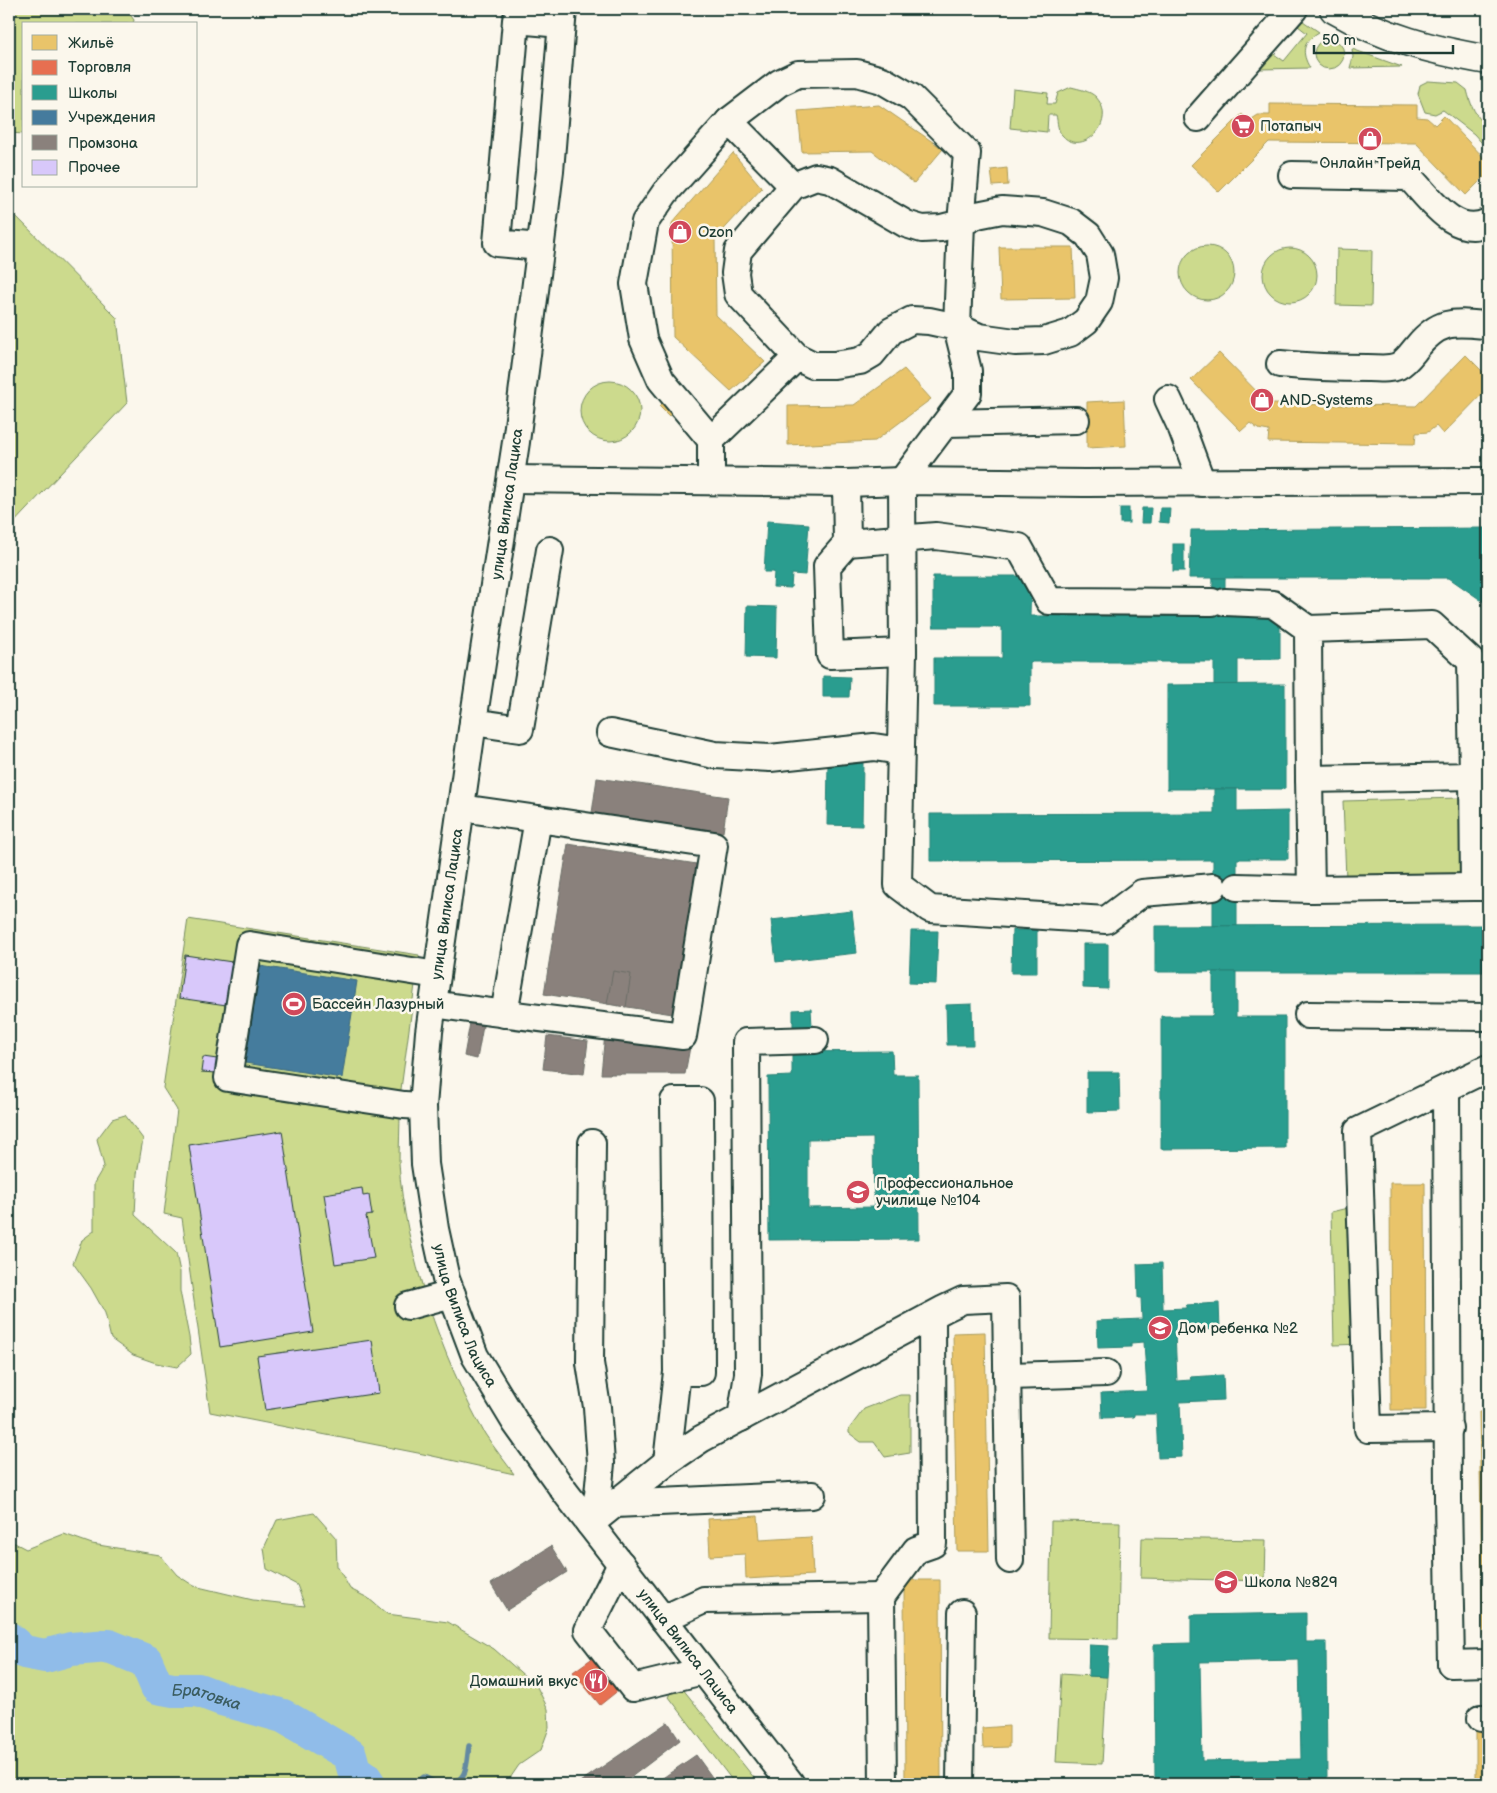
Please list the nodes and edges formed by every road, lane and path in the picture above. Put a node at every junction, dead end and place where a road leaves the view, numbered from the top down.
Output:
1 (1294, 9) edge
2 (1334, 9) edge
3 (562, 16) edge
4 (1488, 60) edge
5 (1198, 118) dead end
6 (729, 122) junction
7 (1292, 175) dead end
8 (794, 186) junction
9 (1488, 222) edge
10 (960, 223) junction
11 (540, 247) junction
12 (957, 327) junction
13 (1488, 327) edge
14 (797, 357) junction
15 (1280, 364) dead end
16 (1168, 399) dead end
17 (1076, 420) dead end
18 (946, 423) junction
19 (711, 440) junction
20 (511, 479) junction
21 (711, 481) junction
22 (902, 481) junction
23 (1488, 481) edge
24 (1202, 483) junction
25 (846, 484) junction
26 (902, 539) junction
27 (847, 543) junction
28 (550, 550) dead end
29 (1308, 629) junction
30 (903, 652) junction
31 (473, 722) junction
32 (610, 733) dead end
33 (900, 751) junction
34 (1473, 776) junction
35 (1309, 779) junction
36 (461, 808) junction
37 (538, 819) junction
38 (1481, 887) edge
39 (1311, 889) junction
40 (437, 975) junction
41 (433, 1004) junction
42 (504, 1014) junction
43 (1308, 1015) dead end
44 (1488, 1017) edge
45 (815, 1040) dead end
46 (1488, 1068) edge
47 (1446, 1089) junction
48 (423, 1106) junction
49 (592, 1143) dead end
50 (452, 1294) junction
51 (408, 1306) dead end
52 (932, 1316) junction
53 (676, 1372) junction
54 (1106, 1373) dead end
55 (1007, 1376) junction
56 (741, 1418) junction
57 (1449, 1428) junction
58 (667, 1462) junction
59 (812, 1495) dead end
60 (615, 1504) junction
61 (590, 1524) junction
62 (1010, 1560) dead end
63 (621, 1564) junction
64 (880, 1597) junction
65 (962, 1613) dead end
66 (663, 1619) junction
67 (1488, 1663) edge
68 (703, 1671) junction
69 (791, 1784) edge
70 (883, 1784) edge
71 (960, 1784) edge

1 - 5 street
2 - 4 main road
3 - 11 street, улица Вилиса Лациса
3 - 11 street
6 - 8 street
6 - 10 street
6 - 19 street
7 - 9 street
8 - 10 street
8 - 14 street
10 - 12 street
10 - 12 street
11 - 20 street, улица Вилиса Лациса
12 - 14 street
12 - 18 street
13 - 15 street
14 - 19 street
16 - 24 street
17 - 18 street
18 - 22 street
19 - 21 street
20 - 21 street
20 - 31 street, улица Вилиса Лациса
21 - 25 street
22 - 24 street
22 - 25 street
22 - 26 street
23 - 24 street
25 - 27 street
26 - 27 street
26 - 29 street
26 - 30 street
27 - 30 street
28 - 31 street
29 - 34 street
29 - 35 street
30 - 33 street
31 - 36 street, улица Вилиса Лациса
32 - 33 street
33 - 39 street
34 - 35 street
34 - 38 street
35 - 39 street
36 - 37 street
36 - 40 street, улица Вилиса Лациса
37 - 42 street
37 - 42 street
38 - 39 street
40 - 41 street, улица Вилиса Лациса
40 - 48 street
41 - 42 street
41 - 48 street, улица Вилиса Лациса
43 - 44 street
45 - 56 street
46 - 47 street
47 - 57 street
47 - 57 street
48 - 50 street, улица Вилиса Лациса
49 - 61 street
50 - 51 street
50 - 61 street, улица Вилиса Лациса
52 - 55 street
52 - 56 street
52 - 64 street
53 - 53 street
53 - 58 street
54 - 55 street
55 - 62 street
56 - 58 street
57 - 67 street
58 - 60 street
59 - 60 street
60 - 61 street
61 - 63 street, улица Вилиса Лациса
63 - 66 street, улица Вилиса Лациса
63 - 68 street
64 - 66 street
64 - 70 street
65 - 71 street
66 - 68 street, улица Вилиса Лациса
68 - 69 street, улица Вилиса Лациса

